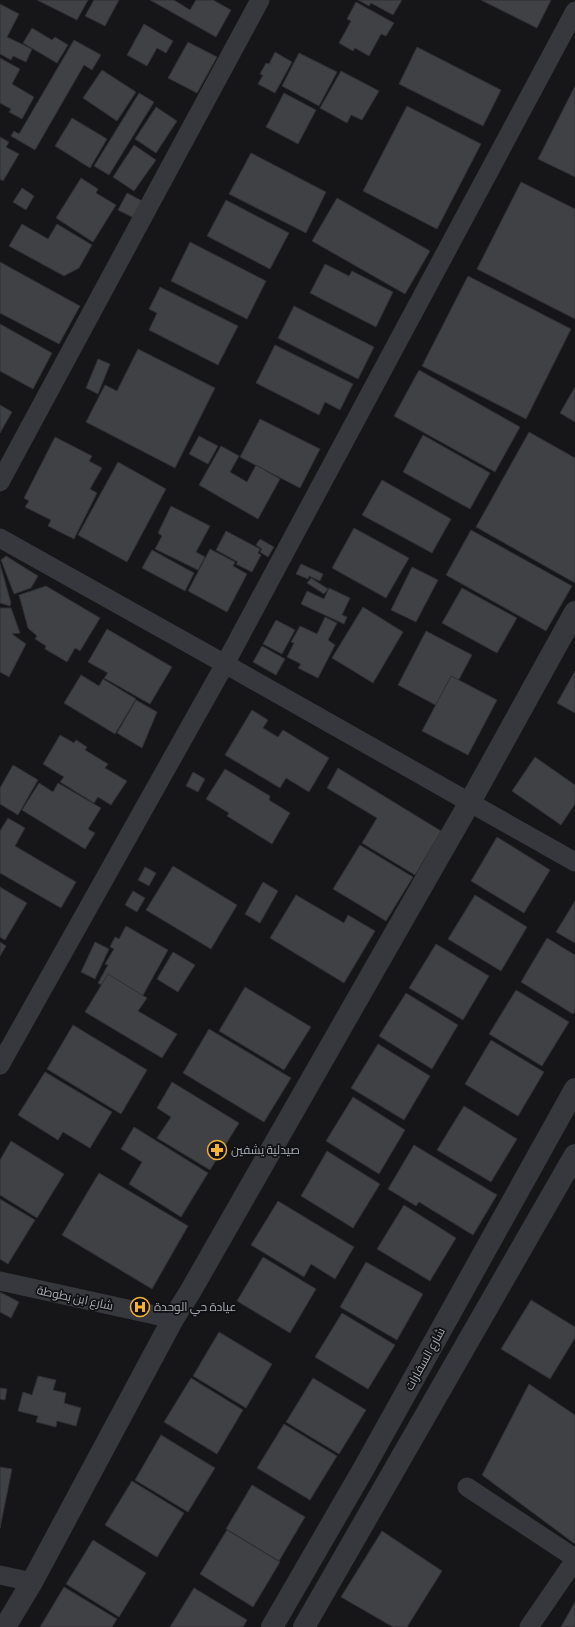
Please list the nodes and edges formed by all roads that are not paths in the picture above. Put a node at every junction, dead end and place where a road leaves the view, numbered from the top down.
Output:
1 (260, 0) edge
2 (575, 11) edge
3 (0, 482) edge
4 (0, 538) edge
5 (575, 612) edge
6 (225, 664) junction
7 (470, 802) junction
8 (575, 862) edge
9 (0, 1065) edge
10 (575, 1089) edge
11 (575, 1155) edge
12 (0, 1281) edge
13 (173, 1319) junction
14 (467, 1487) dead end
15 (575, 1559) edge
16 (0, 1575) edge
17 (32, 1582) junction
18 (5, 1627) edge
19 (272, 1627) edge
20 (304, 1627) edge
21 (529, 1627) edge

1 - 3 street
2 - 6 street
4 - 6 street
5 - 7 street
6 - 7 street
6 - 9 street
7 - 8 street
7 - 13 street
10 - 19 street, شارع السفارات
11 - 20 street
12 - 13 street, شارع ابن بطوطة
13 - 17 street
14 - 15 street
15 - 21 street
16 - 17 street
17 - 18 street

